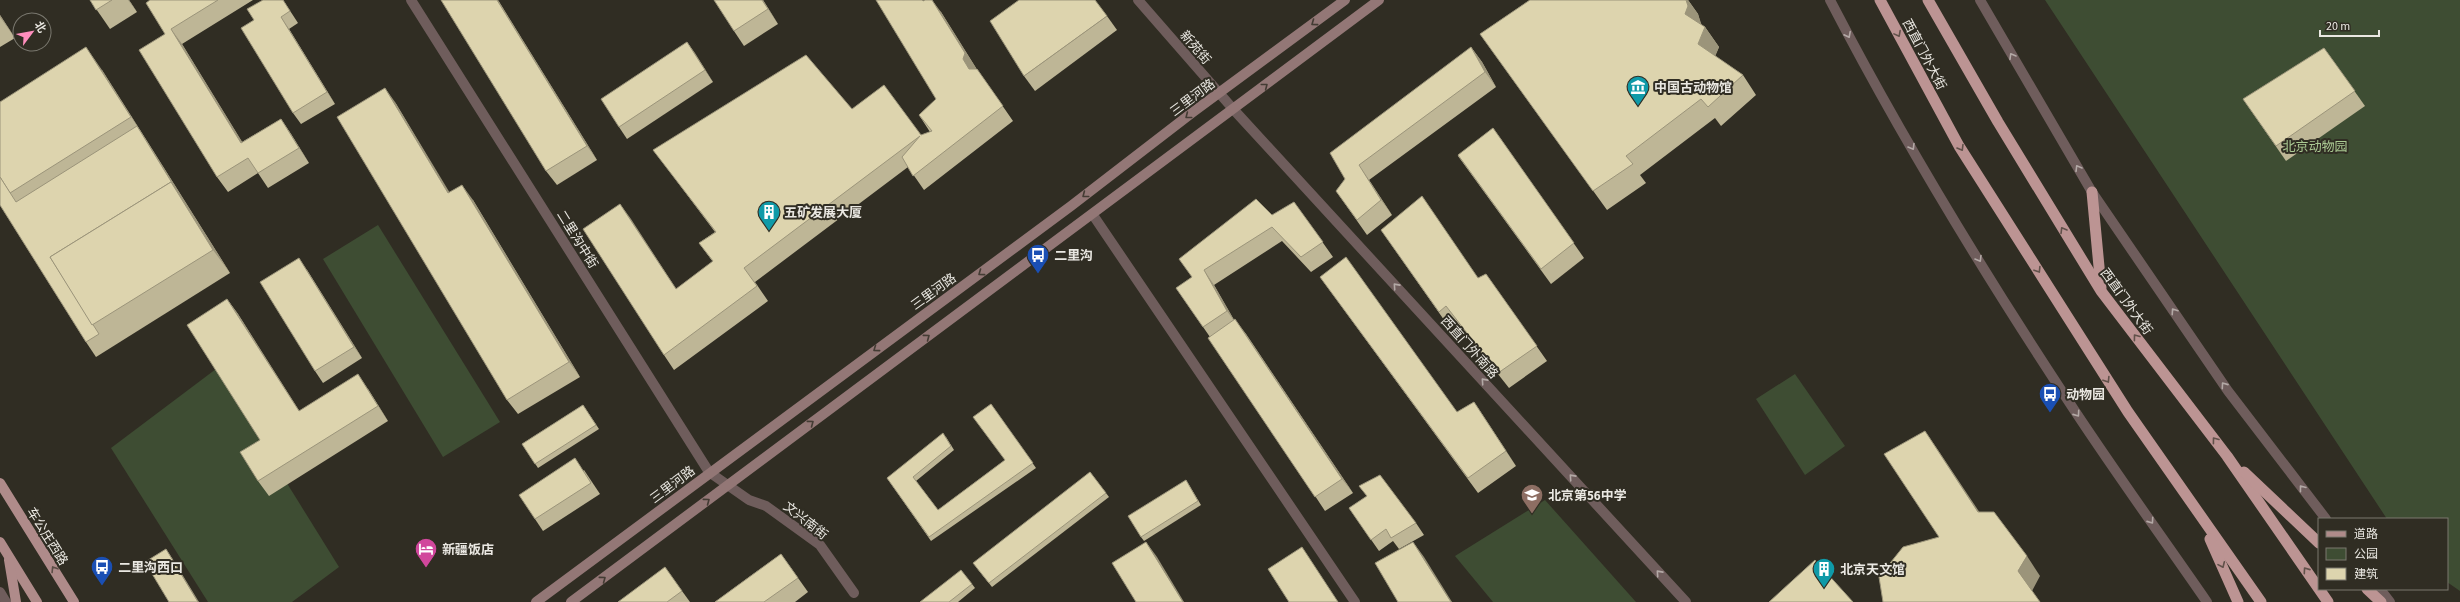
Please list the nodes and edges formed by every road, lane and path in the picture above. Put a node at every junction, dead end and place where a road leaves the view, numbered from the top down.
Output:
1 (411, 0) edge
2 (1138, 0) edge
3 (1345, 0) edge
4 (1379, 0) edge
5 (1830, 0) edge
6 (1880, 0) edge
7 (1928, 0) edge
8 (1980, 0) edge
9 (1219, 93) junction
10 (1234, 110) junction
11 (2092, 192) junction
12 (1093, 215) junction
13 (2101, 291) junction
14 (2227, 456) junction
15 (709, 472) junction
16 (0, 483) edge
17 (728, 486) junction
18 (2200, 517) junction
19 (2325, 518) edge
20 (0, 542) edge
21 (2318, 542) edge
22 (9, 556) junction
23 (2318, 588) edge
24 (2320, 590) edge
25 (2368, 590) edge
26 (2381, 590) edge
27 (0, 592) edge
28 (854, 593) dead end
29 (6, 602) edge
30 (16, 602) edge
31 (37, 602) edge
32 (74, 602) edge
33 (536, 602) edge
34 (571, 602) edge
35 (1355, 602) edge
36 (1686, 602) edge
37 (2207, 602) edge
38 (2238, 602) edge
39 (2261, 602) edge
40 (2328, 602) edge
41 (2381, 602) edge
42 (2390, 602) edge

1 - 15 street, 二里沟中街
2 - 9 street, 新苑街
3 -> 9 main road, 三里河路
10 -> 4 main road
5 -> 37 street
6 -> 18 highway, 西直门外大街
13 -> 7 highway, 西直门外大街
11 -> 8 street
9 - 10 street, 新苑街
9 -> 15 main road, 三里河路
10 - 12 main road
36 -> 10 street, 西直门外南路
11 - 13 highway
19 -> 11 street
17 -> 12 main road
12 - 35 street
14 -> 13 highway, 西直门外大街
14 - 21 highway
23 -> 14 highway, 西直门外大街
15 - 17 street, 二里沟中街
15 - 33 main road, 三里河路
32 -> 16 main road, 车公庄西路
17 - 28 street, 文兴南街
34 -> 17 main road
18 -> 38 highway
18 - 39 highway, 西直门外大街
20 - 22 main road
22 - 30 main road
22 - 31 main road
40 -> 24 highway, 西直门外大街
25 - 41 highway
26 - 42 street
27 - 29 street

